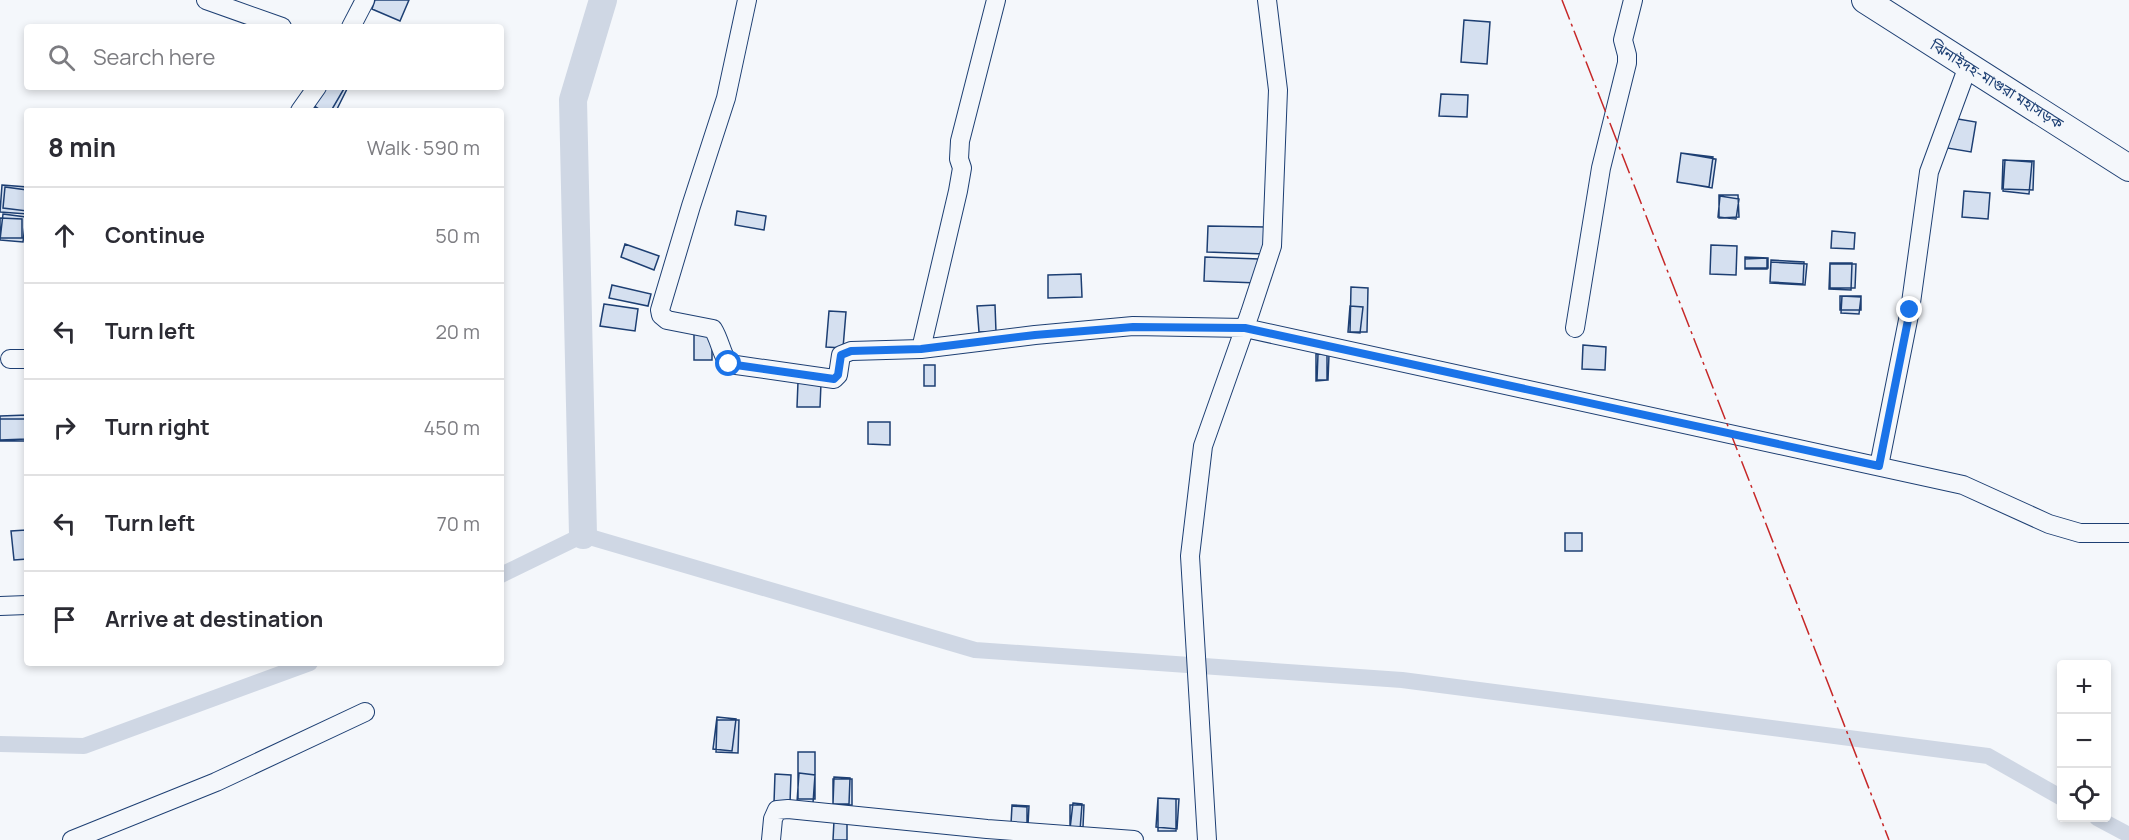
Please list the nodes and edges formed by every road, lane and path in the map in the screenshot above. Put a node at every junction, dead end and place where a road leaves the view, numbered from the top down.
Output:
1 (206, 0) edge
2 (365, 0) edge
3 (747, 0) edge
4 (996, 0) edge
5 (1267, 0) edge
6 (1633, 0) edge
7 (1865, 0) edge
8 (274, 24) edge
9 (353, 24) edge
10 (1968, 66) junction
11 (315, 90) edge
12 (302, 108) edge
13 (2129, 168) edge
14 (1245, 328) junction
15 (1575, 328) dead end
16 (921, 349) junction
17 (1879, 466) junction
18 (2129, 533) edge
19 (24, 605) edge
20 (0, 606) edge
21 (365, 712) dead end
22 (72, 840) edge
23 (771, 840) edge
24 (1134, 840) edge
25 (1208, 840) edge

1 - 8 street
2 - 9 street
3 - 16 street
4 - 16 street
5 - 14 street
6 - 15 street
7 - 10 highway, ঝিনাইদহ-মাগুরা মহাসড়ক
10 - 13 highway, ঝিনাইদহ-মাগুরা মহাসড়ক
10 - 17 street
11 - 12 street
14 - 16 street
14 - 17 street
14 - 25 street
17 - 18 street
19 - 20 street
21 - 22 street
23 - 24 street

